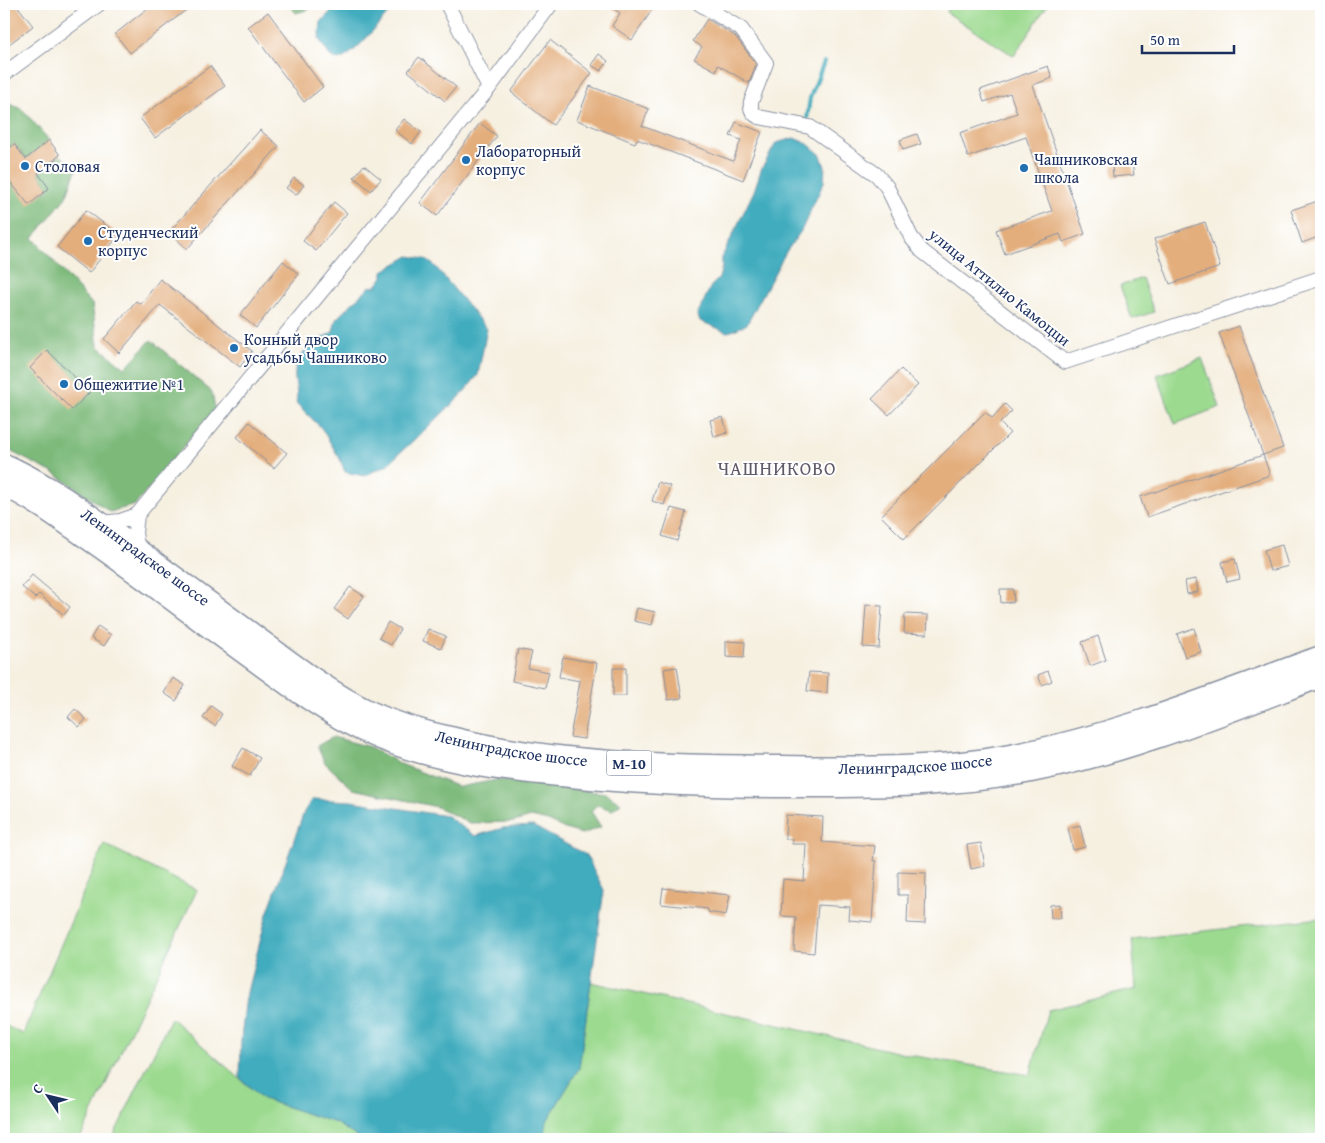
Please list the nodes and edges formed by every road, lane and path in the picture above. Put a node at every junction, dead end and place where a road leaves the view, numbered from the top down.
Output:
1 (99, 4) edge
2 (448, 4) edge
3 (551, 4) edge
4 (700, 4) edge
5 (4, 74) edge
6 (489, 88) junction
7 (1321, 278) edge
8 (4, 465) edge
9 (4, 485) edge
10 (137, 515) junction
11 (99, 523) junction
12 (138, 551) junction
13 (1321, 657) edge
14 (1321, 676) edge

1 - 5 street
2 - 6 street
3 - 6 street
4 - 7 street, улица Аттилио Камоцци
6 - 10 street
8 - 11 highway, Ленинградское шоссе / М-10
9 - 14 highway, Ленинградское шоссе / М-10
10 - 11 street
10 - 12 street
11 - 12 highway, Ленинградское шоссе / М-10
12 - 13 highway, Ленинградское шоссе / М-10

